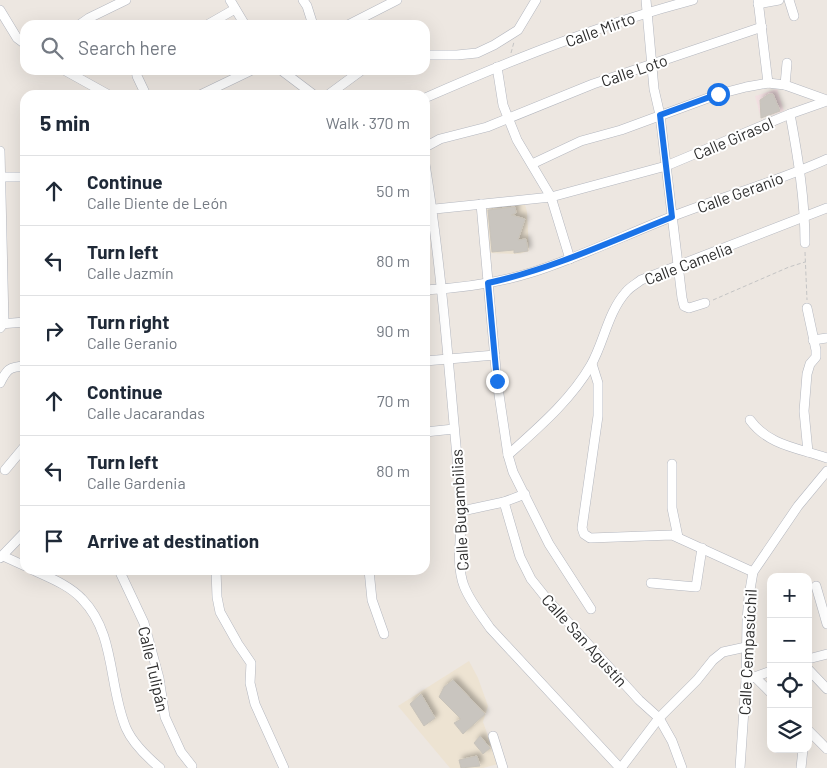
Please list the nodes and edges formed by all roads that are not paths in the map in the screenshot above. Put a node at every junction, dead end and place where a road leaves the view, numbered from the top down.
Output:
1 (126, 0) edge
2 (230, 0) edge
3 (303, 0) edge
4 (397, 0) edge
5 (536, 0) edge
6 (646, 0) edge
7 (693, 0) edge
8 (779, 0) edge
9 (789, 0) edge
10 (758, 2) edge
11 (235, 9) junction
12 (0, 10) edge
13 (646, 12) junction
14 (794, 16) dead end
15 (86, 20) edge
16 (215, 20) edge
17 (242, 20) edge
18 (311, 20) edge
19 (358, 20) edge
20 (762, 27) junction
21 (20, 40) edge
22 (430, 55) edge
23 (787, 63) dead end
24 (652, 64) junction
25 (497, 67) junction
26 (73, 75) edge
27 (137, 75) edge
28 (242, 75) edge
29 (288, 75) edge
30 (355, 75) edge
31 (768, 83) junction
32 (785, 85) junction
33 (100, 90) edge
34 (144, 90) edge
35 (210, 90) edge
36 (308, 90) edge
37 (335, 90) edge
38 (430, 96) edge
39 (827, 101) edge
40 (790, 114) junction
41 (660, 115) junction
42 (508, 118) junction
43 (430, 144) edge
44 (0, 151) edge
45 (827, 159) edge
46 (532, 164) junction
47 (666, 166) junction
48 (800, 171) junction
49 (1, 177) edge
50 (20, 177) edge
51 (551, 197) junction
52 (481, 204) junction
53 (827, 208) edge
54 (430, 210) edge
55 (430, 217) edge
56 (672, 217) junction
57 (805, 217) junction
58 (805, 243) road end
59 (570, 258) junction
60 (678, 267) junction
61 (488, 283) junction
62 (441, 289) junction
63 (430, 290) edge
64 (705, 303) road end
65 (807, 308) road end
66 (20, 323) edge
67 (1, 325) edge
68 (827, 338) edge
69 (813, 340) junction
70 (495, 355) junction
71 (447, 359) junction
72 (430, 361) edge
73 (592, 364) junction
74 (20, 367) edge
75 (0, 383) edge
76 (750, 420) dead end
77 (454, 429) junction
78 (430, 431) edge
79 (20, 452) edge
80 (808, 452) junction
81 (508, 455) junction
82 (827, 458) edge
83 (672, 464) dead end
84 (5, 470) dead end
85 (827, 471) edge
86 (525, 494) junction
87 (504, 502) junction
88 (462, 511) junction
89 (20, 537) edge
90 (678, 537) junction
91 (702, 548) junction
92 (2, 557) edge
93 (20, 564) edge
94 (753, 572) junction
95 (43, 575) edge
96 (121, 575) edge
97 (216, 575) edge
98 (370, 575) edge
99 (652, 583) dead end
100 (816, 586) dead end
101 (591, 609) dead end
102 (827, 624) edge
103 (384, 634) dead end
104 (746, 647) junction
105 (827, 654) edge
106 (812, 658) edge
107 (767, 672) edge
108 (812, 673) edge
109 (750, 678) junction
110 (827, 689) edge
111 (767, 690) edge
112 (659, 718) junction
113 (812, 734) edge
114 (492, 736) dead end
115 (827, 749) edge
116 (803, 753) edge
117 (192, 766) dead end
118 (160, 768) edge
119 (284, 768) edge
120 (503, 768) edge
121 (620, 768) edge
122 (682, 768) edge
123 (740, 768) edge
124 (801, 768) edge

1 - 15 street
2 - 11 street
3 - 18 street
4 - 19 street
5 - 22 street
6 - 13 street
7 - 13 street, Calle Mirto
8 - 10 street
9 - 14 street
10 - 20 street
11 - 16 street
11 - 17 street
12 - 21 street
13 - 24 street
13 - 25 street, Calle Mirto
20 - 24 street, Calle Loto
20 - 31 street
23 - 32 street
24 - 41 street
24 - 42 street, Calle Loto
25 - 38 street, Calle Mirto
25 - 42 street
26 - 33 street
27 - 34 street
28 - 35 street
29 - 36 street
30 - 37 street
31 - 32 street
31 - 41 street
32 - 39 street
39 - 40 street, Calle Girasol
40 - 47 street, Calle Girasol
40 - 48 street
41 - 46 street
41 - 47 street
42 - 43 street
42 - 46 street
44 - 49 street
45 - 48 street, Calle Geranio
46 - 51 street
47 - 51 street, Calle Girasol
47 - 56 street
48 - 56 street, Calle Geranio
48 - 57 street
49 - 50 street
49 - 67 street
51 - 52 street, Calle Girasol
51 - 59 street
52 - 54 street, Calle Girasol
52 - 61 street
53 - 57 street, Calle Camelia
55 - 62 street, Calle Bugambilias
56 - 59 street, Calle Geranio
56 - 60 street
57 - 58 street
57 - 60 street, Calle Camelia
59 - 61 street, Calle Geranio
60 - 64 street
60 - 73 street, Calle Camelia
61 - 62 street, Calle Geranio
61 - 70 street
62 - 63 street, Calle Geranio
62 - 71 street, Calle Bugambilias
65 - 69 street
66 - 67 street
68 - 69 street
69 - 80 street
70 - 71 street
70 - 81 street
71 - 72 street
71 - 77 street, Calle Bugambilias
73 - 81 street, Calle Camelia
73 - 90 street
74 - 75 street
76 - 80 street
77 - 78 street
77 - 88 street, Calle Bugambilias
79 - 84 street
80 - 82 street
81 - 86 street
83 - 90 street
85 - 94 street, Calle Cempasúchil
86 - 87 street
86 - 101 street
87 - 88 street
87 - 112 street, Calle San Agustín
88 - 121 street, Calle Bugambilias
89 - 92 street
90 - 91 street
91 - 94 street
91 - 99 street
92 - 93 street
94 - 104 street, Calle Cempasúchil
95 - 118 street
96 - 117 street, Calle Tulipán
97 - 119 street
98 - 103 street
100 - 102 street
104 - 109 street, Calle Cempasúchil
104 - 112 street
105 - 106 street
107 - 109 street
108 - 110 street
109 - 111 street
109 - 123 street, Calle Cempasúchil
112 - 121 street
112 - 122 street, Calle San Agustín
113 - 115 street
114 - 120 street
116 - 124 street

